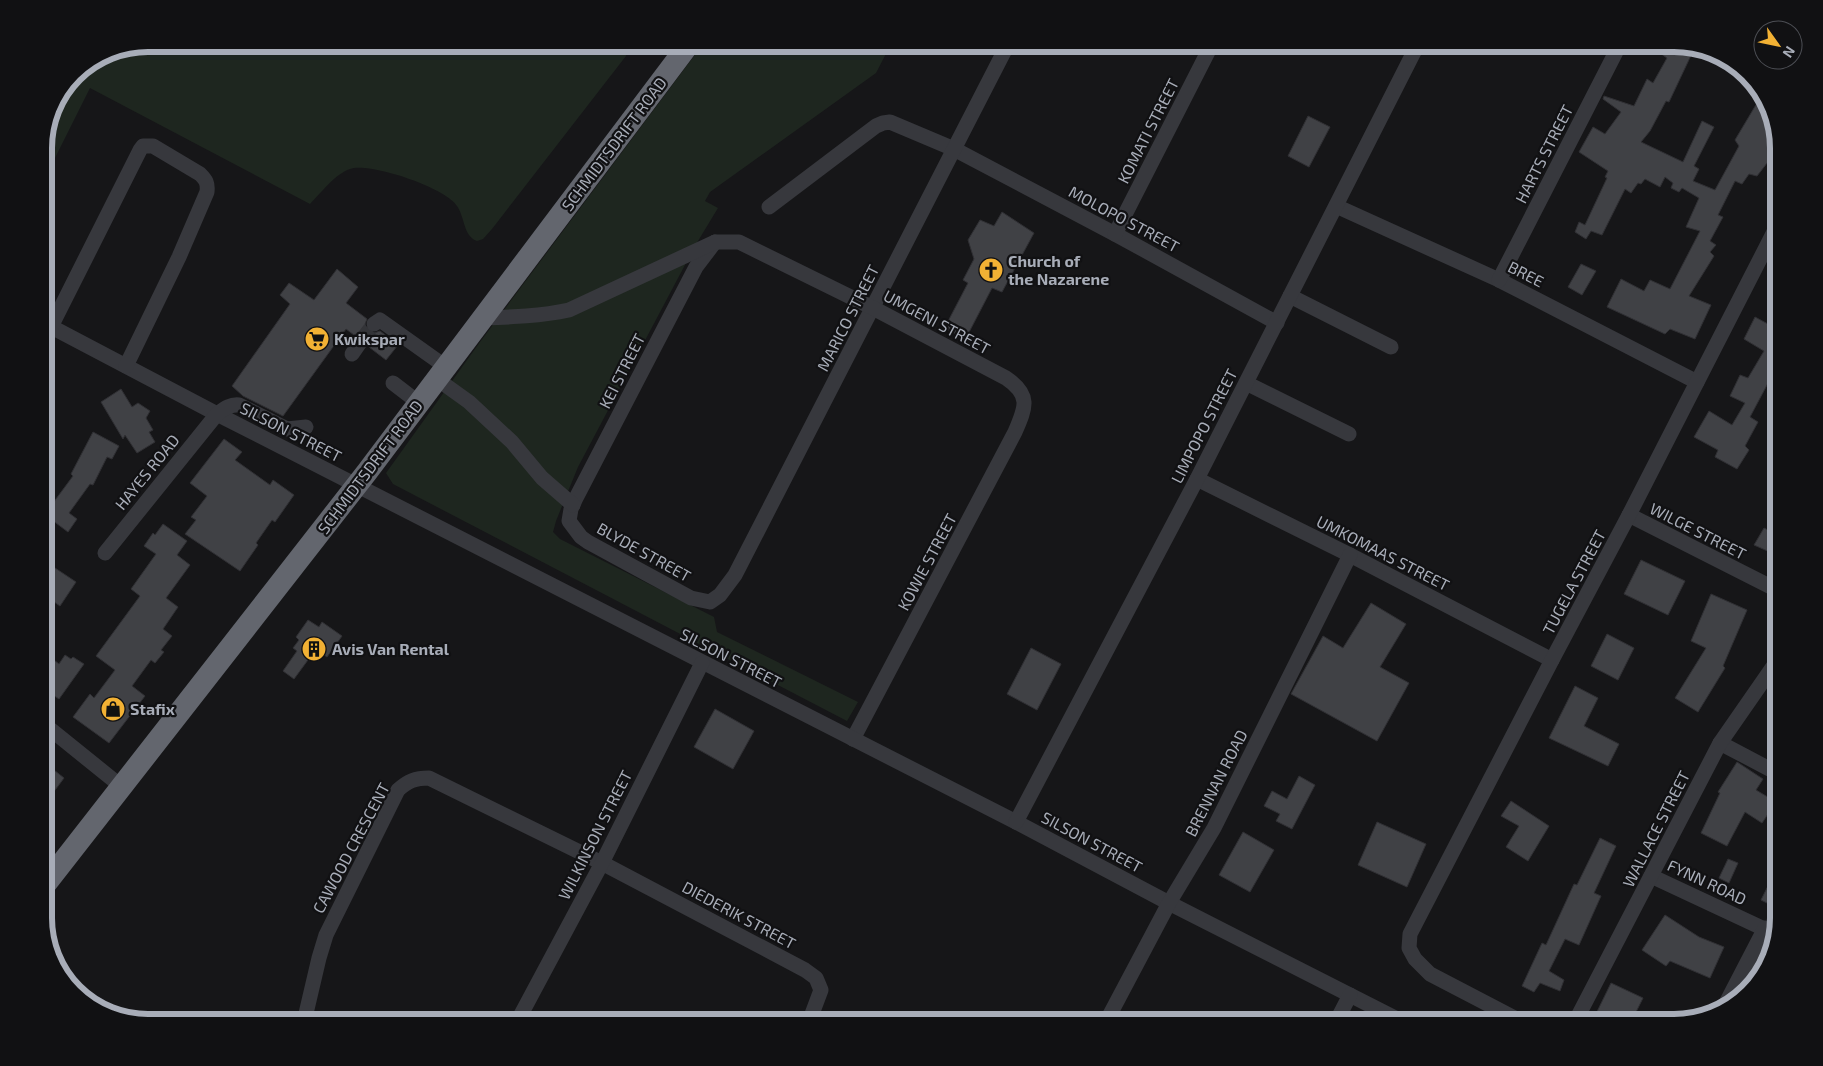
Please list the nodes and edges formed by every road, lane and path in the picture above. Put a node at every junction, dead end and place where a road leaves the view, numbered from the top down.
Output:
1 (1004, 52) edge
2 (1208, 52) edge
3 (1414, 52) edge
4 (1616, 52) edge
5 (682, 53) edge
6 (954, 149) junction
7 (1336, 206) junction
8 (768, 207) dead end
9 (1115, 234) junction
10 (1770, 239) edge
11 (715, 242) junction
12 (1499, 280) junction
13 (1290, 296) junction
14 (873, 308) junction
15 (53, 314) edge
16 (483, 318) junction
17 (1277, 323) junction
18 (374, 324) dead end
19 (53, 328) edge
20 (361, 341) tunnel mouth
21 (1391, 347) dead end
22 (352, 354) dead end
23 (126, 366) junction
24 (442, 373) junction
25 (1696, 382) junction
26 (393, 383) dead end
27 (1246, 383) junction
28 (1024, 400) joint
29 (418, 403) junction
30 (217, 414) junction
31 (306, 427) dead end
32 (1349, 434) dead end
33 (1197, 479) junction
34 (357, 485) junction
35 (572, 505) junction
36 (1629, 516) junction
37 (569, 521) joint
38 (105, 553) dead end
39 (1350, 556) junction
40 (1770, 586) edge
41 (710, 602) joint
42 (1552, 660) junction
43 (702, 662) junction
44 (1770, 671) edge
45 (53, 731) edge
46 (853, 739) junction
47 (1720, 743) junction
48 (1770, 769) edge
49 (122, 787) junction
50 (1016, 822) junction
51 (602, 863) junction
52 (53, 875) edge
53 (1651, 876) junction
54 (1169, 903) junction
55 (1770, 931) edge
56 (1350, 995) junction
57 (1731, 995) edge
58 (306, 1014) edge
59 (521, 1014) edge
60 (812, 1014) edge
61 (1110, 1014) edge
62 (1340, 1014) edge
63 (1387, 1014) edge
64 (1507, 1014) edge
65 (1579, 1014) edge

1 - 6 street, MARICO STREET
2 - 9 street, KOMATI STREET
3 - 7 street, LIMPOPO STREET
4 - 12 street, HARTS STREET
5 - 16 highway, SCHMIDTSDRIFT ROAD
6 - 8 street, MOLOPO STREET
6 - 9 street, MOLOPO STREET
6 - 14 street, MARICO STREET
7 - 12 street, BREE
7 - 13 street, LIMPOPO STREET
9 - 17 street, MOLOPO STREET
10 - 25 street, TUGELA STREET
11 - 14 street, UMGENI STREET
11 - 16 street
11 - 35 street, KEI STREET
12 - 25 street, BREE
13 - 17 street, LIMPOPO STREET
13 - 21 street
14 - 28 street, UMGENI STREET
14 - 41 street, MARICO STREET
15 - 23 street
16 - 24 highway, SCHMIDTSDRIFT ROAD
17 - 27 street, LIMPOPO STREET
18 - 24 street
19 - 23 street, SILSON STREET
20 - 22 street
23 - 30 street, SILSON STREET
24 - 29 highway, SCHMIDTSDRIFT ROAD
24 - 35 street
25 - 36 street, TUGELA STREET
26 - 29 street
27 - 32 street
27 - 33 street, LIMPOPO STREET
28 - 46 street, KOWIE STREET
29 - 34 highway, SCHMIDTSDRIFT ROAD
30 - 31 street
30 - 34 street, SILSON STREET
30 - 38 street, HAYES ROAD
33 - 39 street, UMKOMAAS STREET
33 - 50 street, LIMPOPO STREET
34 - 43 street, SILSON STREET
34 - 49 highway, SCHMIDTSDRIFT ROAD
35 - 37 street, KEI STREET
36 - 40 street, WILGE STREET
36 - 42 street, TUGELA STREET
37 - 41 street, BLYDE STREET
39 - 42 street, UMKOMAAS STREET
39 - 54 street, BRENNAN ROAD
42 - 64 street, TUGELA STREET
43 - 46 street, SILSON STREET
43 - 51 street, WILKINSON STREET
44 - 47 street, WALLACE STREET
45 - 49 street
46 - 50 street, SILSON STREET
47 - 48 street
47 - 53 street, WALLACE STREET
49 - 52 highway, SCHMIDTSDRIFT ROAD
50 - 54 street, SILSON STREET
51 - 58 street, CAWOOD CRESCENT
51 - 59 street, WILKINSON STREET
51 - 60 street, DIEDERIK STREET
53 - 55 street, FYNN ROAD
53 - 65 street, WALLACE STREET
54 - 56 street, SILSON STREET
54 - 61 street, BRENNAN ROAD
55 - 57 street
56 - 62 street
56 - 63 street, SILSON STREET

